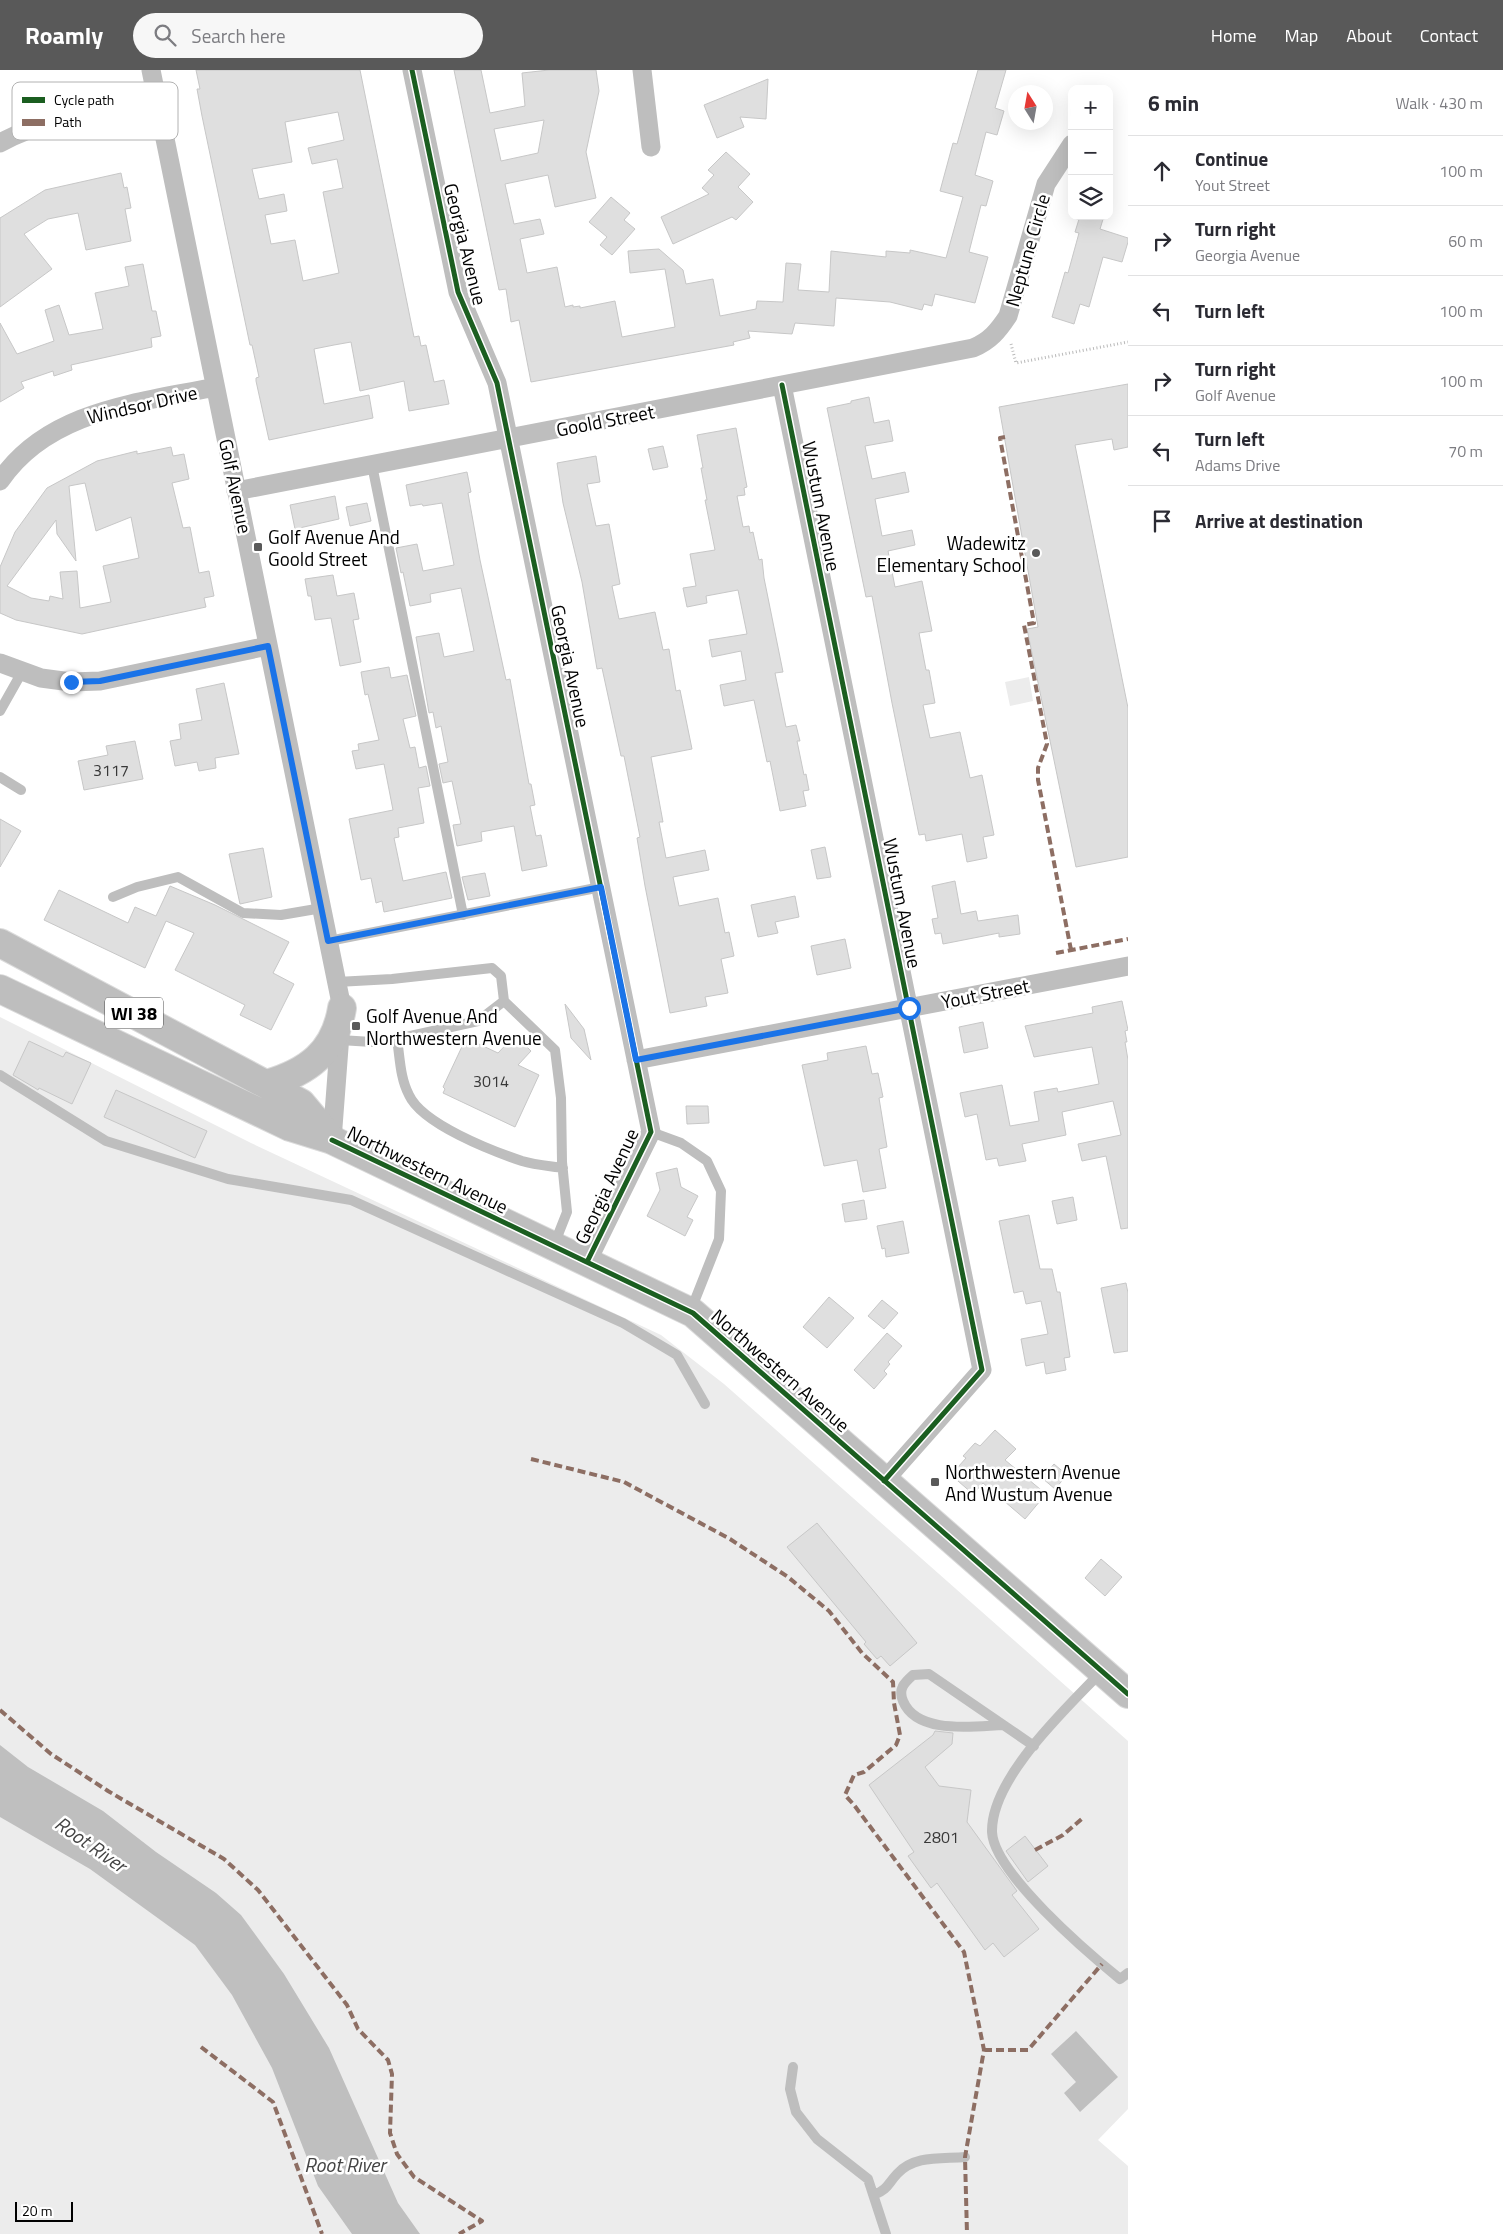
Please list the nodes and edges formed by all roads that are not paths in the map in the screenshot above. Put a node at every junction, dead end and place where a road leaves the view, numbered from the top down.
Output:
1 (412, 70) edge
2 (642, 70) edge
3 (12, 136) edge
4 (165, 140) edge
5 (0, 143) edge
6 (651, 147) dead end
7 (1068, 150) edge
8 (973, 348) joint
9 (782, 386) junction
10 (215, 387) junction
11 (509, 438) junction
12 (372, 465) junction
13 (0, 480) edge
14 (236, 491) junction
15 (268, 646) junction
16 (0, 663) edge
17 (22, 672) junction
18 (0, 711) edge
19 (0, 777) edge
20 (21, 790) dead end
21 (601, 887) junction
22 (113, 897) dead end
23 (322, 908) junction
24 (463, 915) junction
25 (328, 941) junction
26 (0, 943) edge
27 (1128, 966) edge
28 (0, 989) edge
29 (339, 995) junction
30 (504, 1002) junction
31 (909, 1008) junction
32 (397, 1039) junction
33 (340, 1040) junction
34 (636, 1060) junction
35 (0, 1075) edge
36 (267, 1084) junction
37 (650, 1132) junction
38 (332, 1140) junction
39 (563, 1168) junction
40 (553, 1246) junction
41 (587, 1262) junction
42 (690, 1312) junction
43 (705, 1404) dead end
44 (884, 1481) junction
45 (1102, 1671) junction
46 (1128, 1694) edge
47 (1003, 1725) junction
48 (1034, 1746) junction
49 (1128, 1973) edge
50 (793, 2067) dead end
51 (965, 2157) dead end
52 (874, 2195) junction
53 (886, 2234) edge

1 - 11 street, Georgia Avenue
2 - 6 street
3 - 5 street
4 - 10 street, Golf Avenue
7 - 8 street, Neptune Circle
8 - 9 street, Goold Street
9 - 11 street, Goold Street
9 - 31 street, Wustum Avenue
10 - 13 street, Windsor Drive
10 - 14 street, Golf Avenue
11 - 12 street, Goold Street
11 - 21 street, Georgia Avenue
12 - 14 street, Goold Street
12 - 24 lane
14 - 15 street, Golf Avenue
15 - 17 street
15 - 23 street, Golf Avenue
16 - 17 street
17 - 18 lane
19 - 20 lane
21 - 24 lane
21 - 34 street, Georgia Avenue
22 - 23 lane
23 - 25 street, Golf Avenue
24 - 25 lane
25 - 29 street, Golf Avenue
26 - 36 main road, Northwestern Avenue / WI 38
27 - 31 street, Yout Street
28 - 38 main road, Northwestern Avenue / WI 38
29 - 30 lane
29 - 33 street, Golf Avenue
29 - 36 main road
30 - 32 lane
30 - 39 lane
31 - 34 street, Yout Street
31 - 44 street, Wustum Avenue
32 - 33 lane
32 - 39 lane
33 - 38 street, Golf Avenue
34 - 37 street, Georgia Avenue
35 - 43 lane
36 - 38 main road, Northwestern Avenue / WI 38
37 - 41 street, Georgia Avenue
37 - 42 lane
38 - 40 main road, Northwestern Avenue / WI 38
39 - 40 lane
40 - 41 main road, Northwestern Avenue / WI 38
41 - 42 main road, Northwestern Avenue / WI 38
42 - 44 main road, Northwestern Avenue / WI 38
44 - 45 main road, Northwestern Avenue / WI 38
45 - 46 main road, Northwestern Avenue / WI 38
45 - 48 lane
47 - 47 lane
47 - 48 lane
48 - 49 lane
50 - 52 lane
51 - 52 lane
52 - 53 lane

